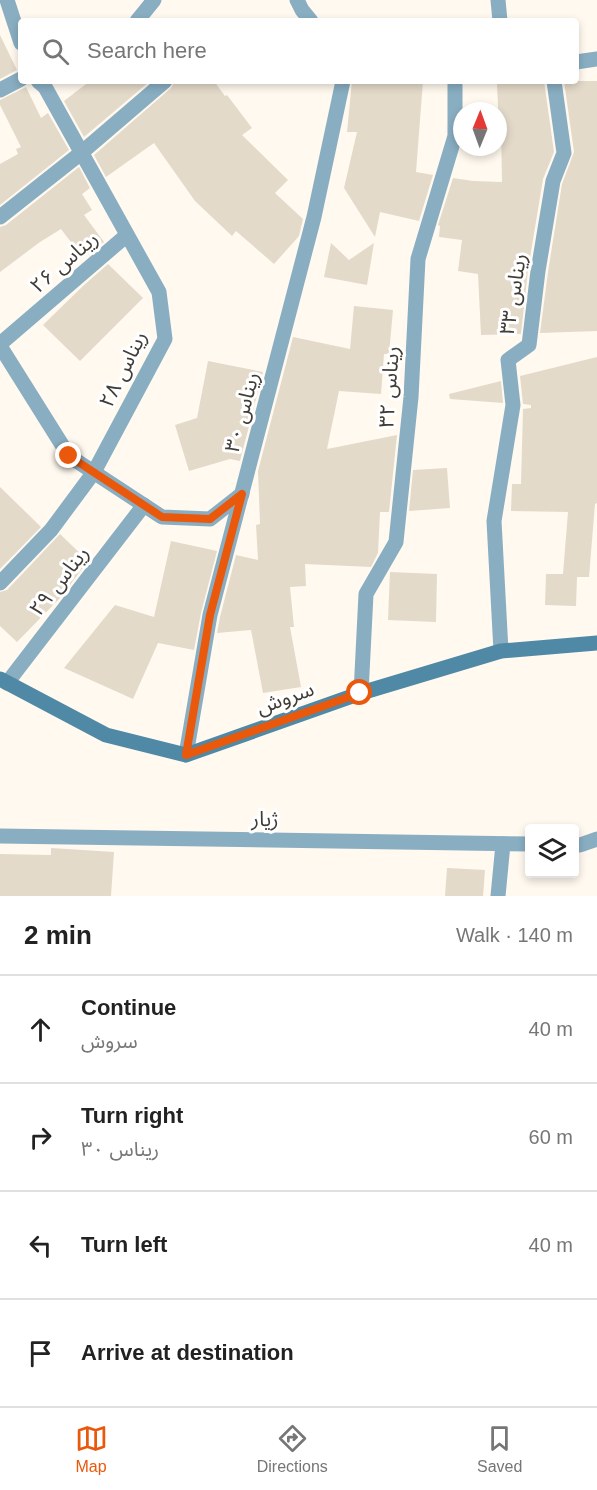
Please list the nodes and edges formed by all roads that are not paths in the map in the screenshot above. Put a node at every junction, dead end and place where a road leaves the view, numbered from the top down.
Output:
1 (7, 0) edge
2 (154, 0) edge
3 (297, 0) edge
4 (498, 0) edge
5 (139, 18) edge
6 (309, 18) edge
7 (500, 18) edge
8 (18, 34) edge
9 (597, 59) edge
10 (579, 62) edge
11 (18, 81) edge
12 (46, 84) edge
13 (162, 84) edge
14 (341, 84) edge
15 (454, 84) edge
16 (554, 84) edge
17 (0, 90) edge
18 (81, 153) junction
19 (0, 217) edge
20 (127, 235) junction
21 (0, 345) edge
22 (94, 472) junction
23 (242, 494) junction
24 (144, 506) junction
25 (0, 583) edge
26 (597, 643) edge
27 (501, 651) junction
28 (4, 681) edge
29 (360, 693) junction
30 (186, 755) junction
31 (0, 836) edge
32 (597, 839) edge
33 (503, 844) junction
34 (525, 844) edge
35 (579, 845) edge
36 (498, 896) edge

1 - 8 street
2 - 5 street
3 - 6 street
4 - 7 street
9 - 10 street
11 - 17 street
12 - 18 street, ریناس ۲۸
13 - 18 street
14 - 23 street, ریناس ۳۰
15 - 29 street, ریناس ۳۲
16 - 27 street, ریناس ۳۳
18 - 19 street
18 - 20 street, ریناس ۲۸
20 - 21 street, ریناس ۲۶
20 - 22 street, ریناس ۲۸
21 - 22 street
22 - 24 street
22 - 25 street, ریناس ۲۸
23 - 24 street
23 - 30 street, ریناس ۳۰
24 - 28 street, ریناس ۲۹
26 - 27 street, سروش
27 - 29 street, سروش
28 - 30 street
29 - 30 street, سروش
31 - 33 street, ژیار
32 - 35 street
33 - 34 street, ژیار
33 - 36 street

